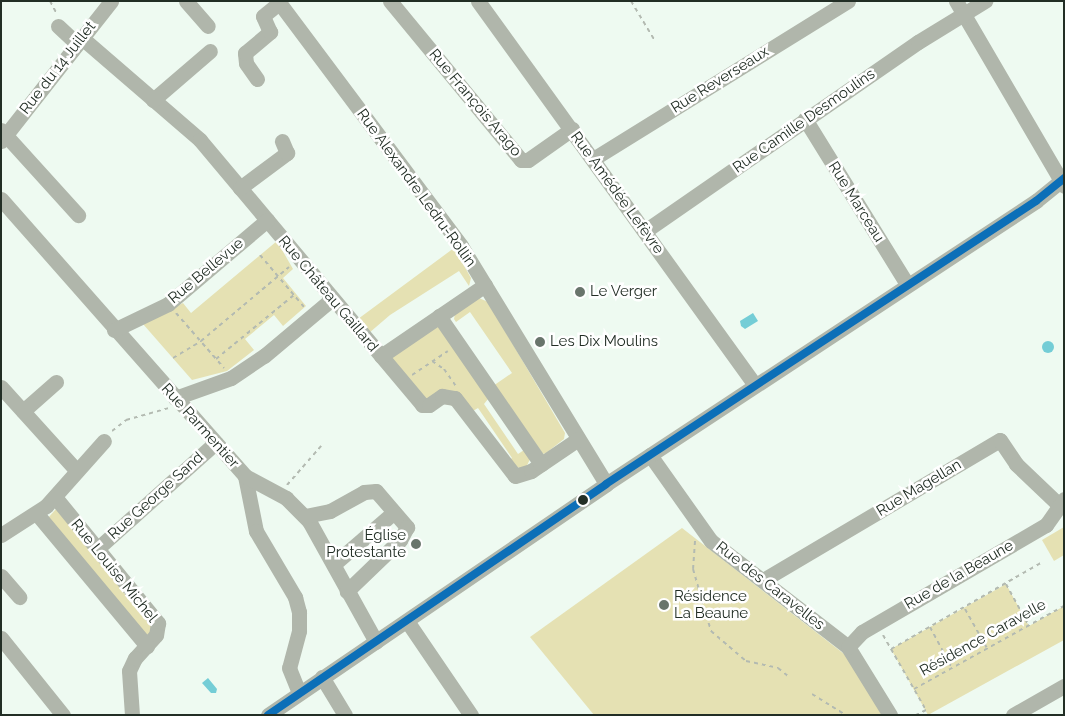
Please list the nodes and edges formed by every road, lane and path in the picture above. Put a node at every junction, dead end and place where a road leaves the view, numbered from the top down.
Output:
1 (111, 1) edge
2 (186, 1) edge
3 (390, 1) edge
4 (478, 1) edge
5 (631, 1) edge
6 (848, 1) edge
7 (985, 1) edge
8 (279, 2) edge
9 (961, 7) edge
10 (58, 26) dead end
11 (208, 26) dead end
12 (79, 41) junction
13 (654, 41) dead end
14 (210, 51) dead end
15 (257, 79) dead end
16 (154, 100) junction
17 (805, 120) junction
18 (572, 130) junction
19 (3, 135) edge
20 (282, 141) dead end
21 (593, 159) junction
22 (1063, 182) edge
23 (240, 188) junction
24 (1, 199) edge
25 (78, 215) dead end
26 (267, 220) junction
27 (645, 231) junction
28 (260, 255) dead end
29 (299, 259) junction
30 (278, 276) junction
31 (907, 284) junction
32 (484, 285) junction
33 (294, 295) junction
34 (332, 299) junction
35 (168, 304) junction
36 (312, 316) junction
37 (439, 316) junction
38 (114, 330) junction
39 (201, 340) junction
40 (458, 344) junction
41 (381, 356) junction
42 (173, 358) dead end
43 (216, 359) junction
44 (432, 361) junction
45 (232, 377) junction
46 (56, 382) dead end
47 (402, 382) junction
48 (755, 385) junction
49 (1, 387) edge
50 (178, 400) junction
51 (461, 405) junction
52 (22, 410) junction
53 (578, 439) junction
54 (104, 441) joint
55 (214, 442) junction
56 (322, 446) dead end
57 (650, 455) junction
58 (541, 464) junction
59 (77, 471) junction
60 (245, 476) junction
61 (606, 484) junction
62 (279, 494) junction
63 (54, 497) junction
64 (1061, 501) edge
65 (394, 512) junction
66 (37, 514) junction
67 (305, 516) junction
68 (700, 528) junction
69 (2, 533) edge
70 (97, 549) junction
71 (1042, 562) dead end
72 (334, 564) junction
73 (1, 576) edge
74 (763, 580) junction
75 (1006, 584) junction
76 (348, 591) junction
77 (19, 597) dead end
78 (1064, 606) edge
79 (964, 608) junction
80 (406, 621) junction
81 (876, 624) junction
82 (1029, 626) junction
83 (930, 627) junction
84 (1, 638) edge
85 (376, 642) junction
86 (147, 646) junction
87 (848, 647) junction
88 (987, 648) junction
89 (891, 649) junction
90 (952, 668) junction
91 (322, 677) junction
92 (789, 677) dead end
93 (1064, 686) edge
94 (914, 689) junction
95 (299, 693) junction
96 (812, 694) dead end
97 (63, 715) edge
98 (132, 715) edge
99 (268, 715) edge
100 (346, 715) edge
101 (471, 715) edge
102 (845, 715) edge
103 (890, 715) edge
104 (916, 715) edge
105 (1013, 715) edge

1 - 12 street, Rue du 14 Juillet
2 - 11 street
3 - 18 street, Rue François Arago
4 - 18 street, Rue Amédée Lefèvre
5 - 13 path
6 - 21 street, Rue Reverseaux
7 - 9 street, Rue Camille Desmoulins
8 - 15 street
8 - 32 street, Rue Alexandre Ledru-Rollin
9 - 17 street, Rue Camille Desmoulins
9 - 22 street
10 - 12 street, Rue Château Gaillard
12 - 16 street, Rue Château Gaillard
12 - 19 street, Rue du 14 Juillet
14 - 16 street
16 - 23 street, Rue Château Gaillard
17 - 27 street, Rue Camille Desmoulins
17 - 31 street, Rue Marceau
18 - 21 street, Rue Amédée Lefèvre
19 - 25 street
20 - 23 street
21 - 27 street, Rue Amédée Lefèvre
22 - 31 street
23 - 26 street, Rue Château Gaillard
24 - 38 street, Rue Parmentier
26 - 29 street, Rue Château Gaillard
26 - 35 street, Rue Bellevue
27 - 48 street, Rue Amédée Lefèvre
28 - 30 path
29 - 30 path
29 - 34 street, Rue Château Gaillard
30 - 33 path
30 - 39 path
31 - 48 street
32 - 37 street
32 - 53 street, Rue Alexandre Ledru-Rollin
33 - 36 path
33 - 43 path
34 - 36 street
34 - 41 street, Rue Château Gaillard
35 - 38 street, Rue Bellevue
35 - 39 path
36 - 45 street
37 - 40 street
37 - 41 street
38 - 50 street, Rue Parmentier
39 - 42 path
39 - 43 path
40 - 44 path
40 - 58 street
41 - 47 street, Rue Château Gaillard
43 - 45 path
44 - 47 path
44 - 51 path
45 - 50 street
46 - 52 street
47 - 51 street, Rue Château Gaillard
48 - 57 street
49 - 52 street
50 - 54 path
50 - 55 street, Rue Parmentier
51 - 58 street
52 - 59 street
53 - 58 street
53 - 61 street, Rue Alexandre Ledru-Rollin
54 - 59 street
55 - 60 street, Rue Parmentier
55 - 70 street, Rue George Sand
56 - 62 path
57 - 61 street
57 - 68 street, Rue des Caravelles
59 - 63 street
60 - 62 street
60 - 95 street, Rue Parmentier
61 - 80 street
62 - 67 street
63 - 66 street
63 - 70 street, Rue Louise Michel
64 - 74 street, Rue Magellan
64 - 81 street, Rue de la Beaune
65 - 67 street
65 - 72 street
65 - 76 street
66 - 69 street
66 - 86 street, Rue Louise Michel
67 - 72 street
68 - 74 street, Rue des Caravelles
68 - 92 path
70 - 86 street, Rue Louise Michel
71 - 75 path
72 - 76 street
73 - 77 street
74 - 87 street, Rue des Caravelles
75 - 79 path
75 - 82 path
76 - 85 street
78 - 82 path, Résidence Caravelle
79 - 83 path
79 - 88 path
80 - 85 street
80 - 101 street
81 - 87 street, Rue de la Beaune
81 - 89 path
82 - 88 path, Résidence Caravelle
83 - 89 path
83 - 90 path
84 - 97 street
85 - 91 street
86 - 98 street, Rue Louise Michel
87 - 103 street, Rue des Caravelles
88 - 90 path, Résidence Caravelle
89 - 94 path
90 - 94 path, Résidence Caravelle
91 - 95 street
91 - 100 street
93 - 105 street
94 - 104 path
95 - 99 street
96 - 102 path

